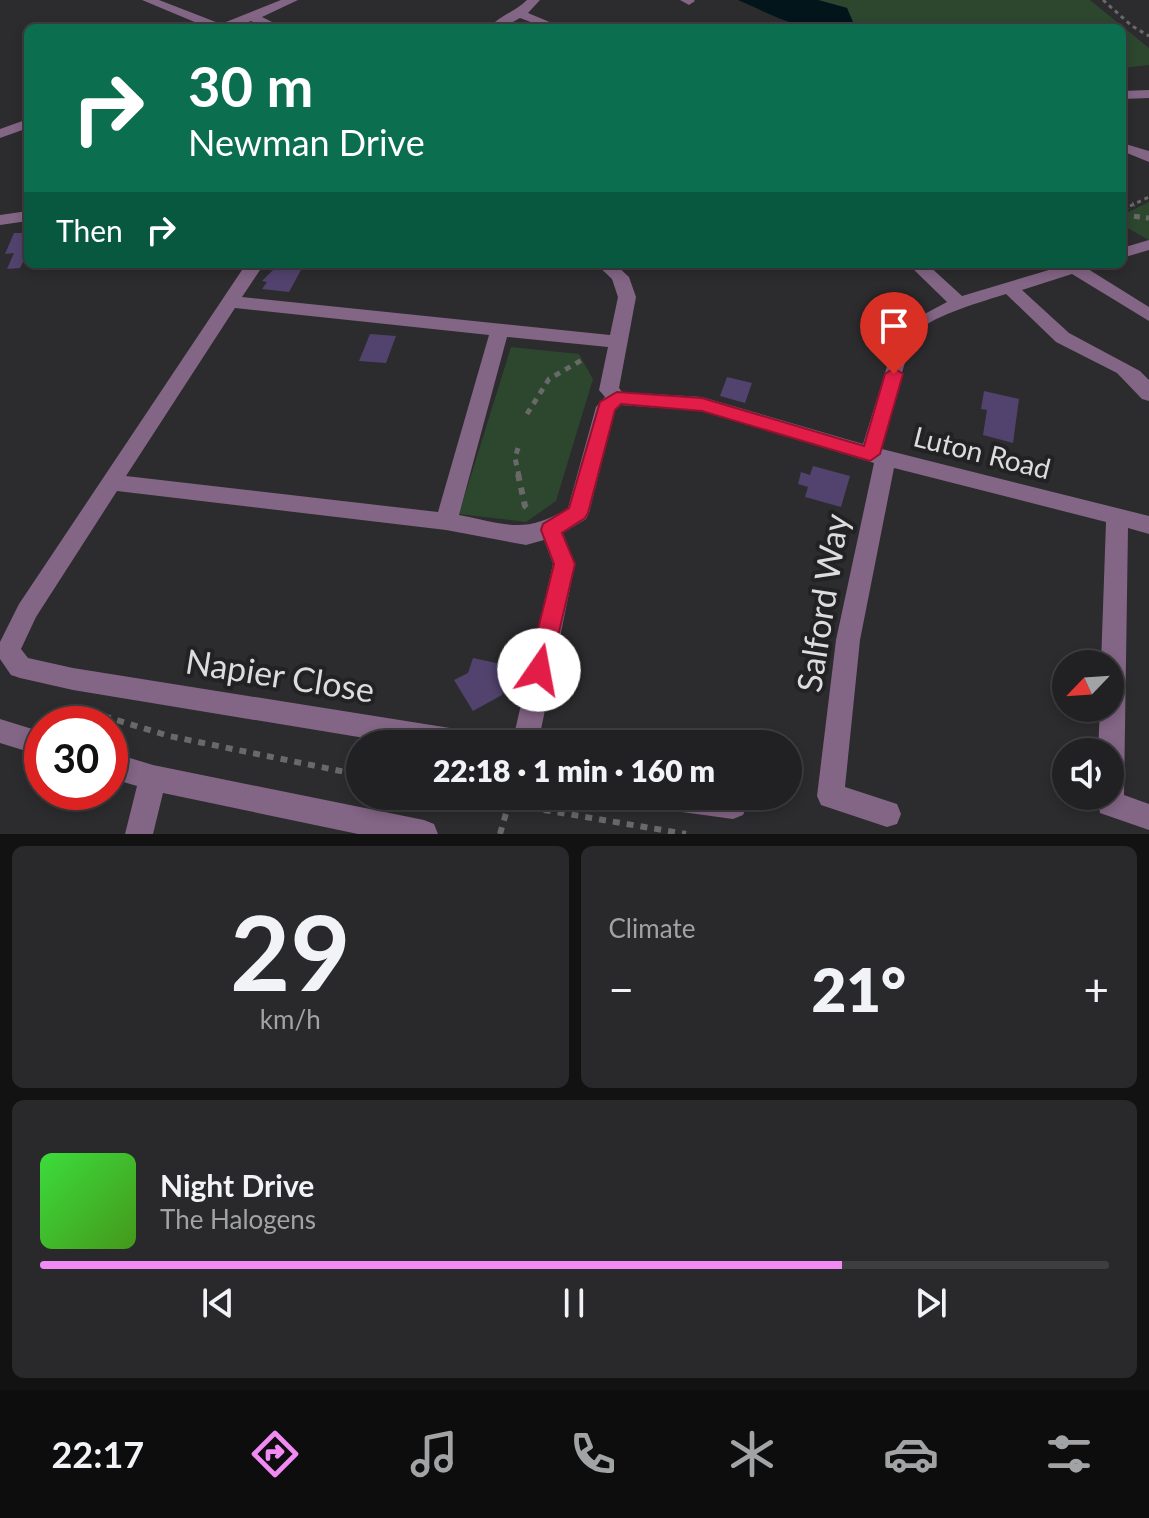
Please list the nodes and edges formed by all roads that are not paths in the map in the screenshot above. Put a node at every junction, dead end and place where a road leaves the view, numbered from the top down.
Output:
1 (292, 0) edge
2 (534, 0) edge
3 (153, 2) edge
4 (520, 14) junction
5 (252, 17) junction
6 (211, 24) edge
7 (232, 24) edge
8 (269, 24) edge
9 (499, 24) edge
10 (547, 24) edge
11 (1149, 94) edge
12 (1126, 95) edge
13 (24, 125) edge
14 (0, 134) edge
15 (1126, 147) edge
16 (1149, 157) edge
17 (24, 217) edge
18 (0, 220) edge
19 (1149, 245) edge
20 (1126, 252) edge
21 (252, 268) edge
22 (610, 268) edge
23 (921, 268) edge
24 (1074, 268) edge
25 (1083, 268) edge
26 (1010, 288) junction
27 (231, 302) junction
28 (959, 303) junction
29 (1149, 315) edge
30 (500, 330) junction
31 (618, 342) junction
32 (1149, 394) edge
33 (617, 398) junction
34 (878, 456) junction
35 (111, 482) junction
36 (1117, 515) junction
37 (446, 521) junction
38 (1149, 525) edge
39 (551, 530) junction
40 (388, 730) edge
41 (528, 730) edge
42 (0, 731) edge
43 (24, 738) edge
44 (128, 770) edge
45 (153, 778) junction
46 (887, 814) dead end
47 (1149, 817) edge
48 (139, 834) edge
49 (424, 834) edge

1 - 5 street
2 - 4 street
3 - 6 street
4 - 9 street
4 - 10 street
5 - 7 street
5 - 8 street
11 - 12 street
13 - 14 street
15 - 16 street
17 - 18 street
19 - 20 street
21 - 27 street
22 - 31 street
23 - 28 street
24 - 26 street, Salford Way
25 - 29 street
26 - 28 street, Salford Way
26 - 32 street
27 - 30 street
27 - 35 street
28 - 34 street, Salford Way
30 - 31 street
30 - 37 street
31 - 33 street
33 - 34 street, Luton Road
33 - 39 street
34 - 36 street, Luton Road
34 - 46 street, Salford Way
35 - 37 street
35 - 40 street, Napier Close
36 - 38 street, Luton Road
36 - 47 street
37 - 39 street
39 - 41 street
42 - 43 street
44 - 45 street
45 - 48 street
45 - 49 street

